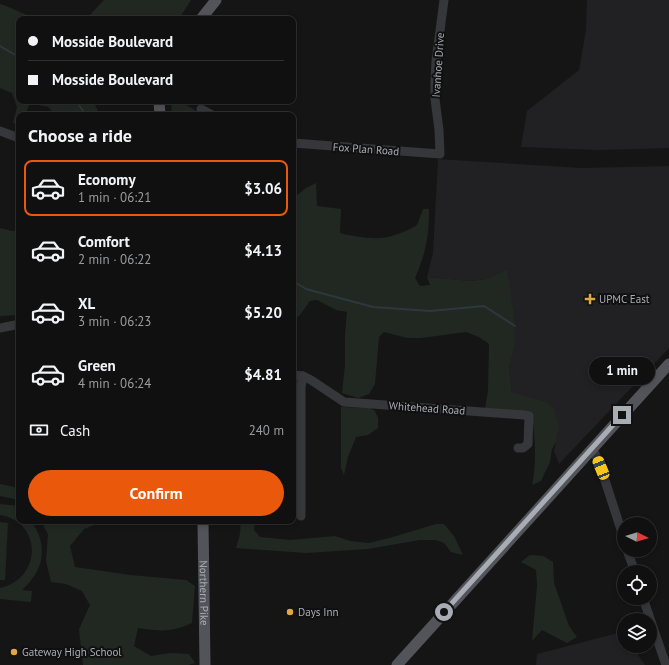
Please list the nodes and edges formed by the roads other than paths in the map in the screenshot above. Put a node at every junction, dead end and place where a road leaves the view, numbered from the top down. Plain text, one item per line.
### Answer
1 (216, 0) edge
2 (444, 0) edge
3 (203, 16) edge
4 (201, 109) dead end
5 (206, 112) edge
6 (0, 131) edge
7 (16, 137) edge
8 (296, 143) edge
9 (440, 154) joint
10 (16, 324) edge
11 (0, 328) edge
12 (669, 364) edge
13 (296, 375) edge
14 (303, 376) junction
15 (518, 448) dead end
16 (593, 449) junction
17 (301, 516) dead end
18 (617, 518) edge
19 (203, 524) edge
20 (645, 605) edge
21 (205, 665) edge
22 (397, 665) edge
23 (666, 665) edge

1 - 3 main road
2 - 9 street, Ivanhoe Drive
4 - 5 street
6 - 7 street
8 - 9 street, Fox Plan Road
10 - 11 street
12 - 16 main road
13 - 14 street, Whitehead Road
14 - 15 street, Whitehead Road
14 - 17 street
16 - 18 street
16 - 22 main road
19 - 21 main road, Northern Pike
20 - 23 street

